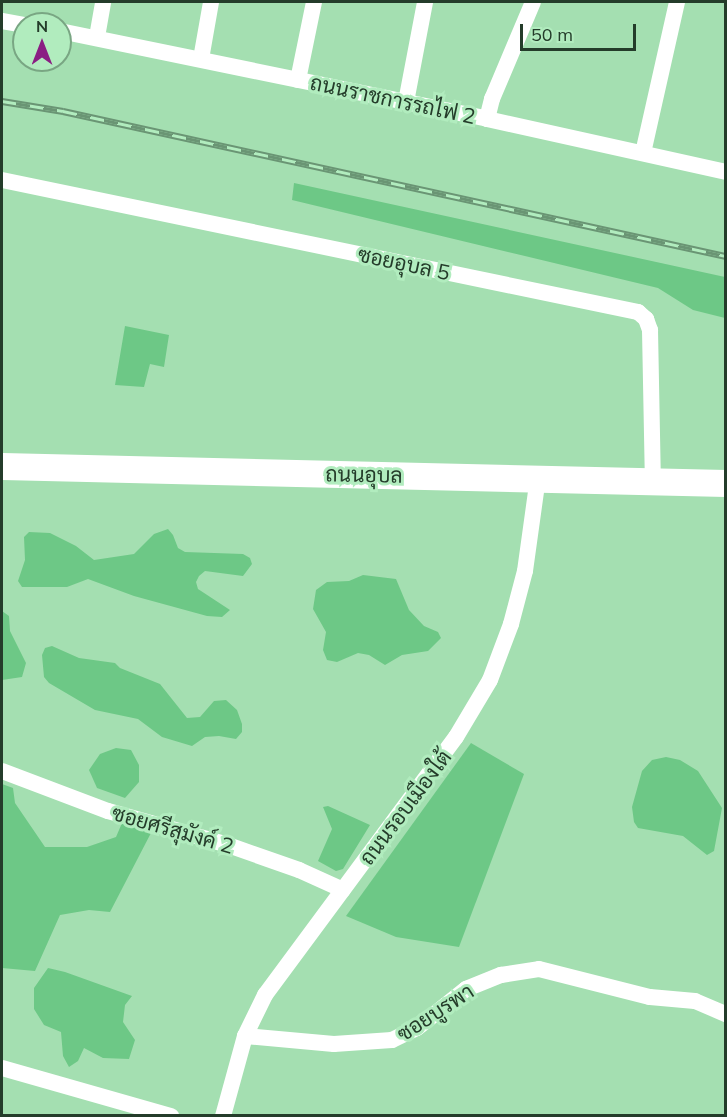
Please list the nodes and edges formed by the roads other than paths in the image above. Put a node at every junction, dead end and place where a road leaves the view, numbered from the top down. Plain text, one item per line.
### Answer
1 (104, 2) edge
2 (211, 2) edge
3 (314, 2) edge
4 (425, 2) edge
5 (533, 2) edge
6 (677, 2) edge
7 (72, 33) edge
8 (97, 37) junction
9 (201, 59) junction
10 (298, 80) junction
11 (406, 102) junction
12 (487, 119) junction
13 (643, 153) junction
14 (726, 172) edge
15 (2, 180) edge
16 (2, 466) edge
17 (538, 477) junction
18 (653, 480) junction
19 (726, 483) edge
20 (2, 771) edge
21 (343, 890) junction
22 (726, 1014) edge
23 (245, 1035) junction
24 (2, 1068) edge
25 (171, 1116) edge
26 (223, 1116) edge

1 - 8 street
2 - 9 street
3 - 10 street
4 - 11 street
5 - 12 street
6 - 13 street
7 - 8 street, ถนนราชการรถไฟ 2
8 - 9 street, ถนนราชการรถไฟ 2
9 - 10 street, ถนนราชการรถไฟ 2
10 - 11 street, ถนนราชการรถไฟ 2
11 - 12 street, ถนนราชการรถไฟ 2
12 - 13 street, ถนนราชการรถไฟ 2
13 - 14 street, ถนนราชการรถไฟ 2
15 - 18 street, ซอยอุบล 5
16 - 17 main road, ถนนอุบล
17 - 18 main road, ถนนอุบล
17 - 21 street, ถนนรอบเมืองใต้
18 - 19 main road, ถนนอุบล
20 - 21 street, ซอยศรีสุมังค์ 2
21 - 23 street, ถนนรอบเมืองใต้
22 - 23 street, ซอยบูรพา
23 - 26 street, ถนนรอบเมืองใต้
24 - 25 street

